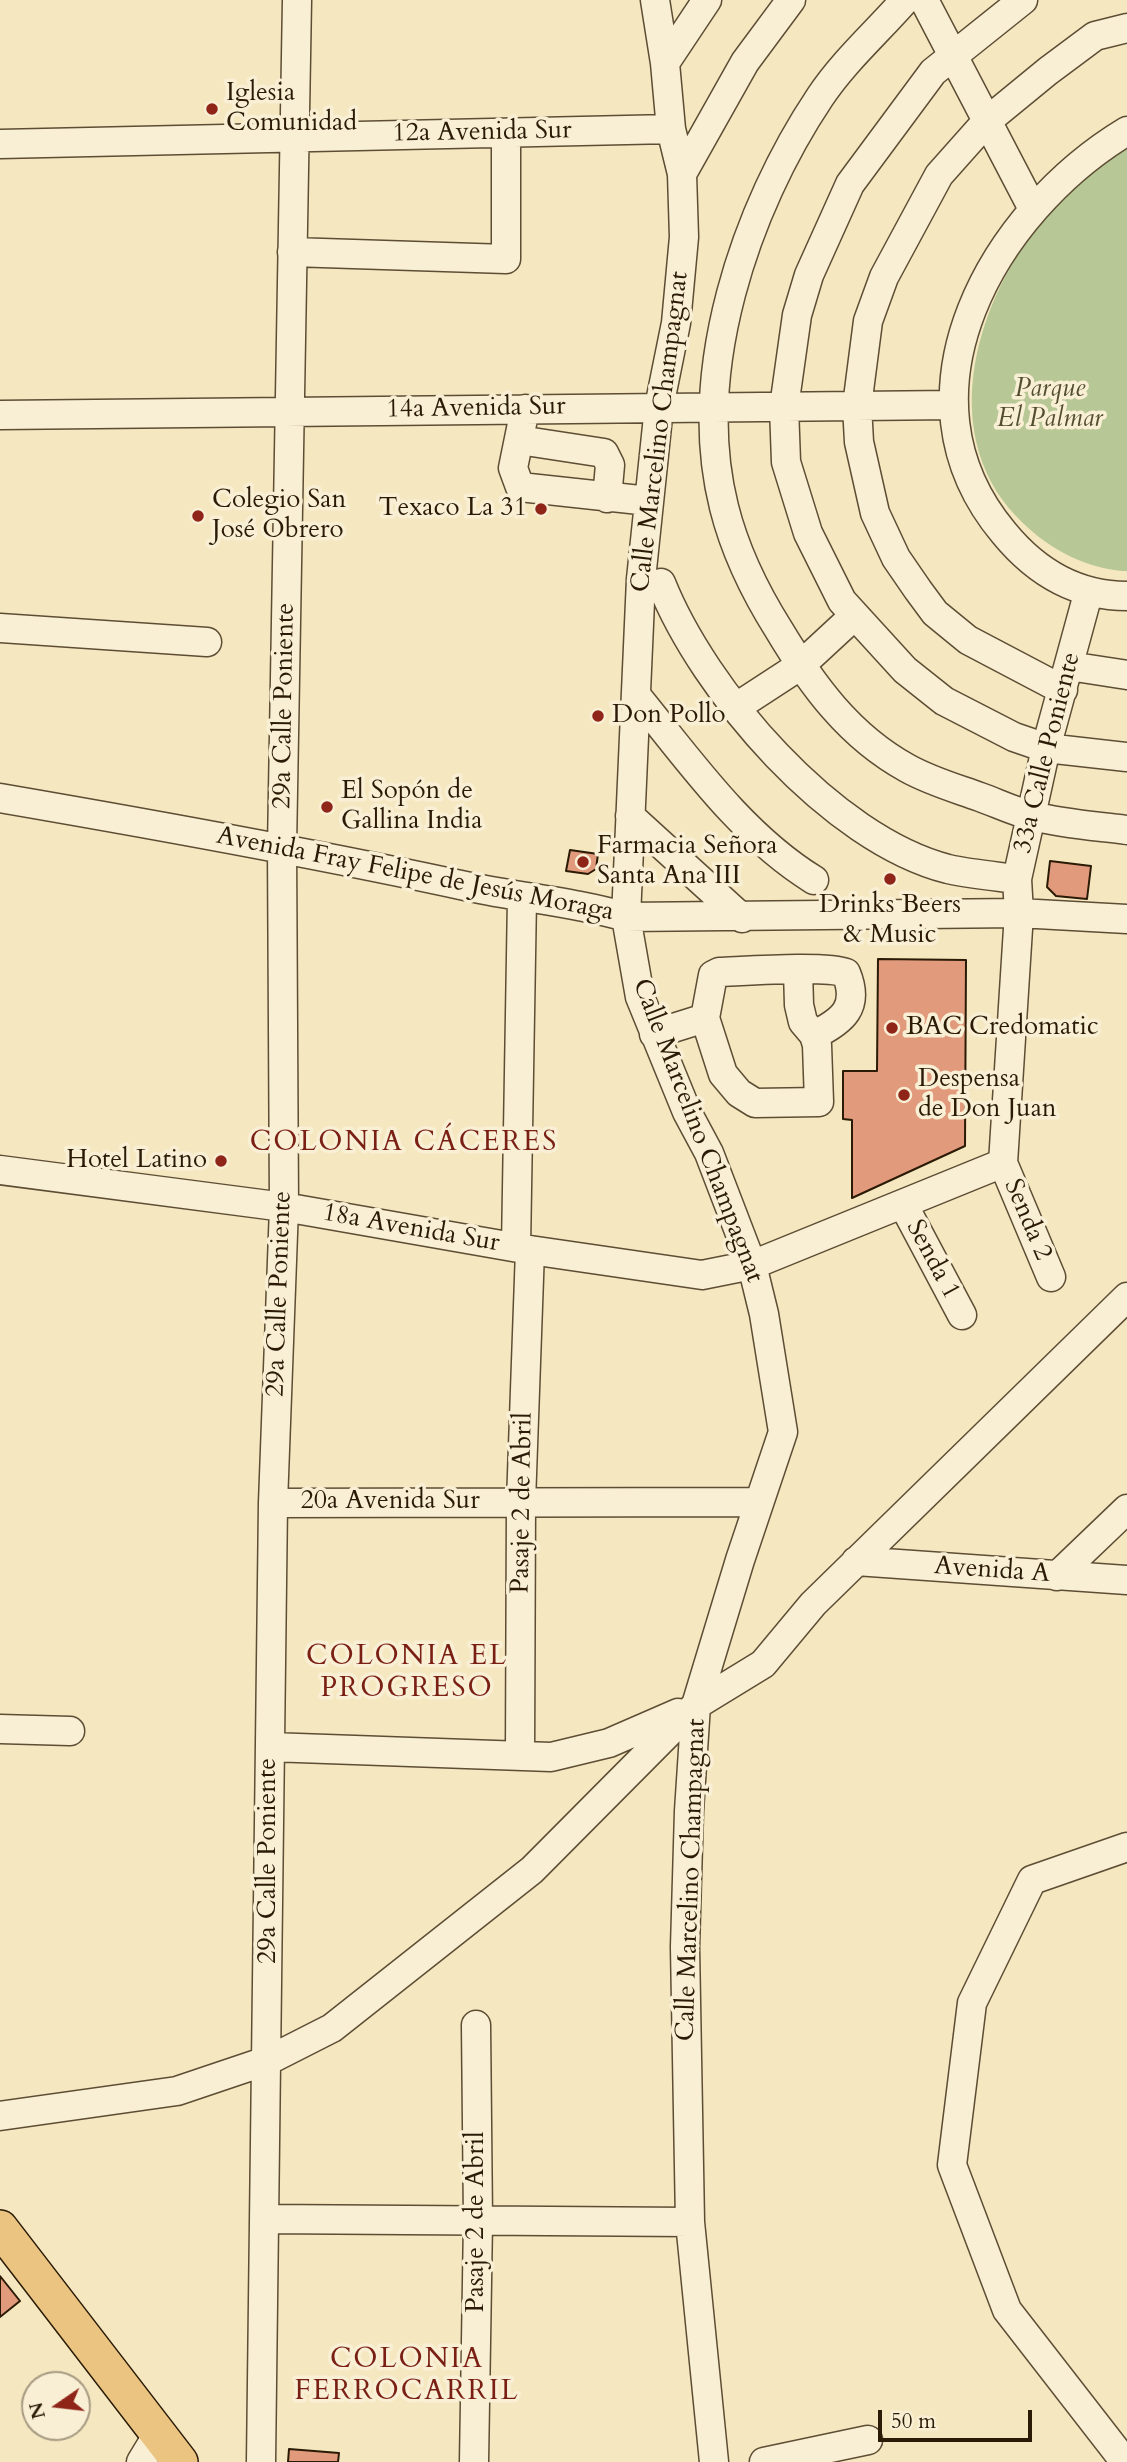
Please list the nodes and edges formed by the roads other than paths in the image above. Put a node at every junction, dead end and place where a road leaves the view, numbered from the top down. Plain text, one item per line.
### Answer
1 (297, 0) edge
2 (655, 0) edge
3 (707, 0) edge
4 (790, 0) edge
5 (905, 0) edge
6 (924, 0) edge
7 (1023, 0) edge
8 (1127, 28) edge
9 (952, 54) junction
10 (665, 63) junction
11 (987, 121) junction
12 (671, 129) junction
13 (1127, 131) edge
14 (506, 133) junction
15 (294, 138) junction
16 (0, 144) edge
17 (682, 174) junction
18 (1033, 209) junction
19 (292, 252) junction
20 (952, 405) junction
21 (857, 406) junction
22 (659, 407) junction
23 (714, 407) junction
24 (784, 407) junction
25 (525, 409) junction
26 (289, 411) junction
27 (0, 415) edge
28 (519, 440) junction
29 (607, 498) junction
30 (649, 501) junction
31 (661, 583) dead end
32 (1088, 594) junction
33 (1127, 596) edge
34 (854, 616) junction
35 (0, 628) edge
36 (207, 642) dead end
37 (800, 665) junction
38 (1127, 675) edge
39 (1066, 678) junction
40 (636, 695) junction
41 (735, 708) junction
42 (1046, 748) junction
43 (1127, 757) edge
44 (0, 798) edge
45 (630, 816) junction
46 (1032, 816) junction
47 (1127, 831) edge
48 (282, 847) junction
49 (1017, 879) junction
50 (814, 880) dead end
51 (522, 898) junction
52 (1019, 913) junction
53 (626, 918) junction
54 (742, 918) junction
55 (1127, 919) edge
56 (798, 970) junction
57 (705, 1018) junction
58 (654, 1034) junction
59 (814, 1035) junction
60 (1003, 1163) junction
61 (0, 1170) edge
62 (903, 1204) junction
63 (284, 1207) junction
64 (523, 1249) junction
65 (752, 1265) junction
66 (1051, 1277) dead end
67 (1127, 1297) edge
68 (962, 1315) dead end
69 (521, 1502) junction
70 (758, 1502) junction
71 (273, 1503) junction
72 (1127, 1509) edge
73 (856, 1561) junction
74 (1057, 1576) junction
75 (1127, 1580) edge
76 (696, 1705) junction
77 (0, 1729) edge
78 (70, 1731) dead end
79 (270, 1747) junction
80 (520, 1755) junction
81 (1127, 1847) edge
82 (476, 2025) dead end
83 (269, 2060) junction
84 (0, 2116) edge
85 (265, 2219) junction
86 (478, 2221) junction
87 (690, 2222) junction
88 (0, 2228) edge
89 (868, 2440) dead end
90 (149, 2448) edge
91 (180, 2462) edge
92 (261, 2462) edge
93 (474, 2462) edge
94 (714, 2462) edge
95 (764, 2462) edge
96 (1125, 2462) edge

1 - 15 street, 29a Calle Poniente
2 - 10 street, Calle Marcelino Champagnat
3 - 10 street
4 - 17 street
5 - 23 street
6 - 9 street
7 - 9 street
8 - 11 street
9 - 11 street
9 - 24 street
10 - 12 street, Calle Marcelino Champagnat
11 - 18 street
11 - 21 street
12 - 14 street, 12a Avenida Sur
12 - 17 street, Calle Marcelino Champagnat
13 - 18 street
14 - 15 street, 12a Avenida Sur
14 - 19 street
15 - 16 street, 12a Avenida Sur
15 - 19 street, 29a Calle Poniente
17 - 22 street, Calle Marcelino Champagnat
18 - 20 street
19 - 26 street, 29a Calle Poniente
20 - 21 street, 14a Avenida Sur
20 - 32 street
21 - 24 street, 14a Avenida Sur
21 - 39 street
22 - 23 street, 14a Avenida Sur
22 - 25 street, 14a Avenida Sur
22 - 30 street, Calle Marcelino Champagnat
23 - 24 street, 14a Avenida Sur
23 - 37 street
24 - 34 street
25 - 26 street, 14a Avenida Sur
25 - 28 street
26 - 27 street, 14a Avenida Sur
26 - 48 street, 29a Calle Poniente
28 - 29 street
28 - 29 street
29 - 30 street
30 - 40 street, Calle Marcelino Champagnat
31 - 41 street
32 - 33 street
32 - 39 street, 33a Calle Poniente
34 - 37 street
34 - 42 street
35 - 36 street
37 - 41 street
37 - 46 street
38 - 39 street
39 - 42 street, 33a Calle Poniente
40 - 45 street, Calle Marcelino Champagnat
40 - 50 street
41 - 49 street
42 - 43 street
42 - 46 street, 33a Calle Poniente
44 - 48 street, Avenida Fray Felipe de Jesús Moraga
45 - 53 street, Calle Marcelino Champagnat
45 - 54 street
46 - 47 street
46 - 49 street, 33a Calle Poniente
48 - 51 street, Avenida Fray Felipe de Jesús Moraga
48 - 63 street, 29a Calle Poniente
49 - 52 street, 33a Calle Poniente
51 - 53 street, Avenida Fray Felipe de Jesús Moraga
51 - 64 street, Pasaje 2 de Abril
52 - 54 street, Avenida Fray Felipe de Jesús Moraga
52 - 55 street, Avenida Fray Felipe de Jesús Moraga
52 - 60 street, 33a Calle Poniente
53 - 54 street, Avenida Fray Felipe de Jesús Moraga
53 - 58 street, Calle Marcelino Champagnat
56 - 57 street
56 - 59 street
56 - 59 street
57 - 58 street
57 - 59 street
58 - 65 street, Calle Marcelino Champagnat
60 - 62 street, 18a Avenida Sur
60 - 66 street, Senda 2
61 - 63 street, 18a Avenida Sur
62 - 65 street, 18a Avenida Sur
62 - 68 street, Senda 1
63 - 64 street, 18a Avenida Sur
63 - 71 street, 29a Calle Poniente
64 - 65 street, 18a Avenida Sur
64 - 69 street, Pasaje 2 de Abril
65 - 70 street, Calle Marcelino Champagnat
67 - 73 street
69 - 70 street, 20a Avenida Sur
69 - 71 street, 20a Avenida Sur
69 - 80 street, Pasaje 2 de Abril
70 - 76 street, Calle Marcelino Champagnat
71 - 79 street, 29a Calle Poniente
72 - 74 street
73 - 74 street, Avenida A
73 - 76 street
74 - 75 street, Avenida A
76 - 80 street
76 - 83 street
76 - 87 street, Calle Marcelino Champagnat
77 - 78 street
79 - 80 street
79 - 83 street, 29a Calle Poniente
81 - 96 street
82 - 86 street, Pasaje 2 de Abril
83 - 84 street
83 - 85 street, 29a Calle Poniente
85 - 86 street
85 - 92 street, 29a Calle Poniente
86 - 87 street
86 - 93 street, Pasaje 2 de Abril
87 - 94 street, Calle Marcelino Champagnat
88 - 90 main road
89 - 95 street
90 - 91 main road

